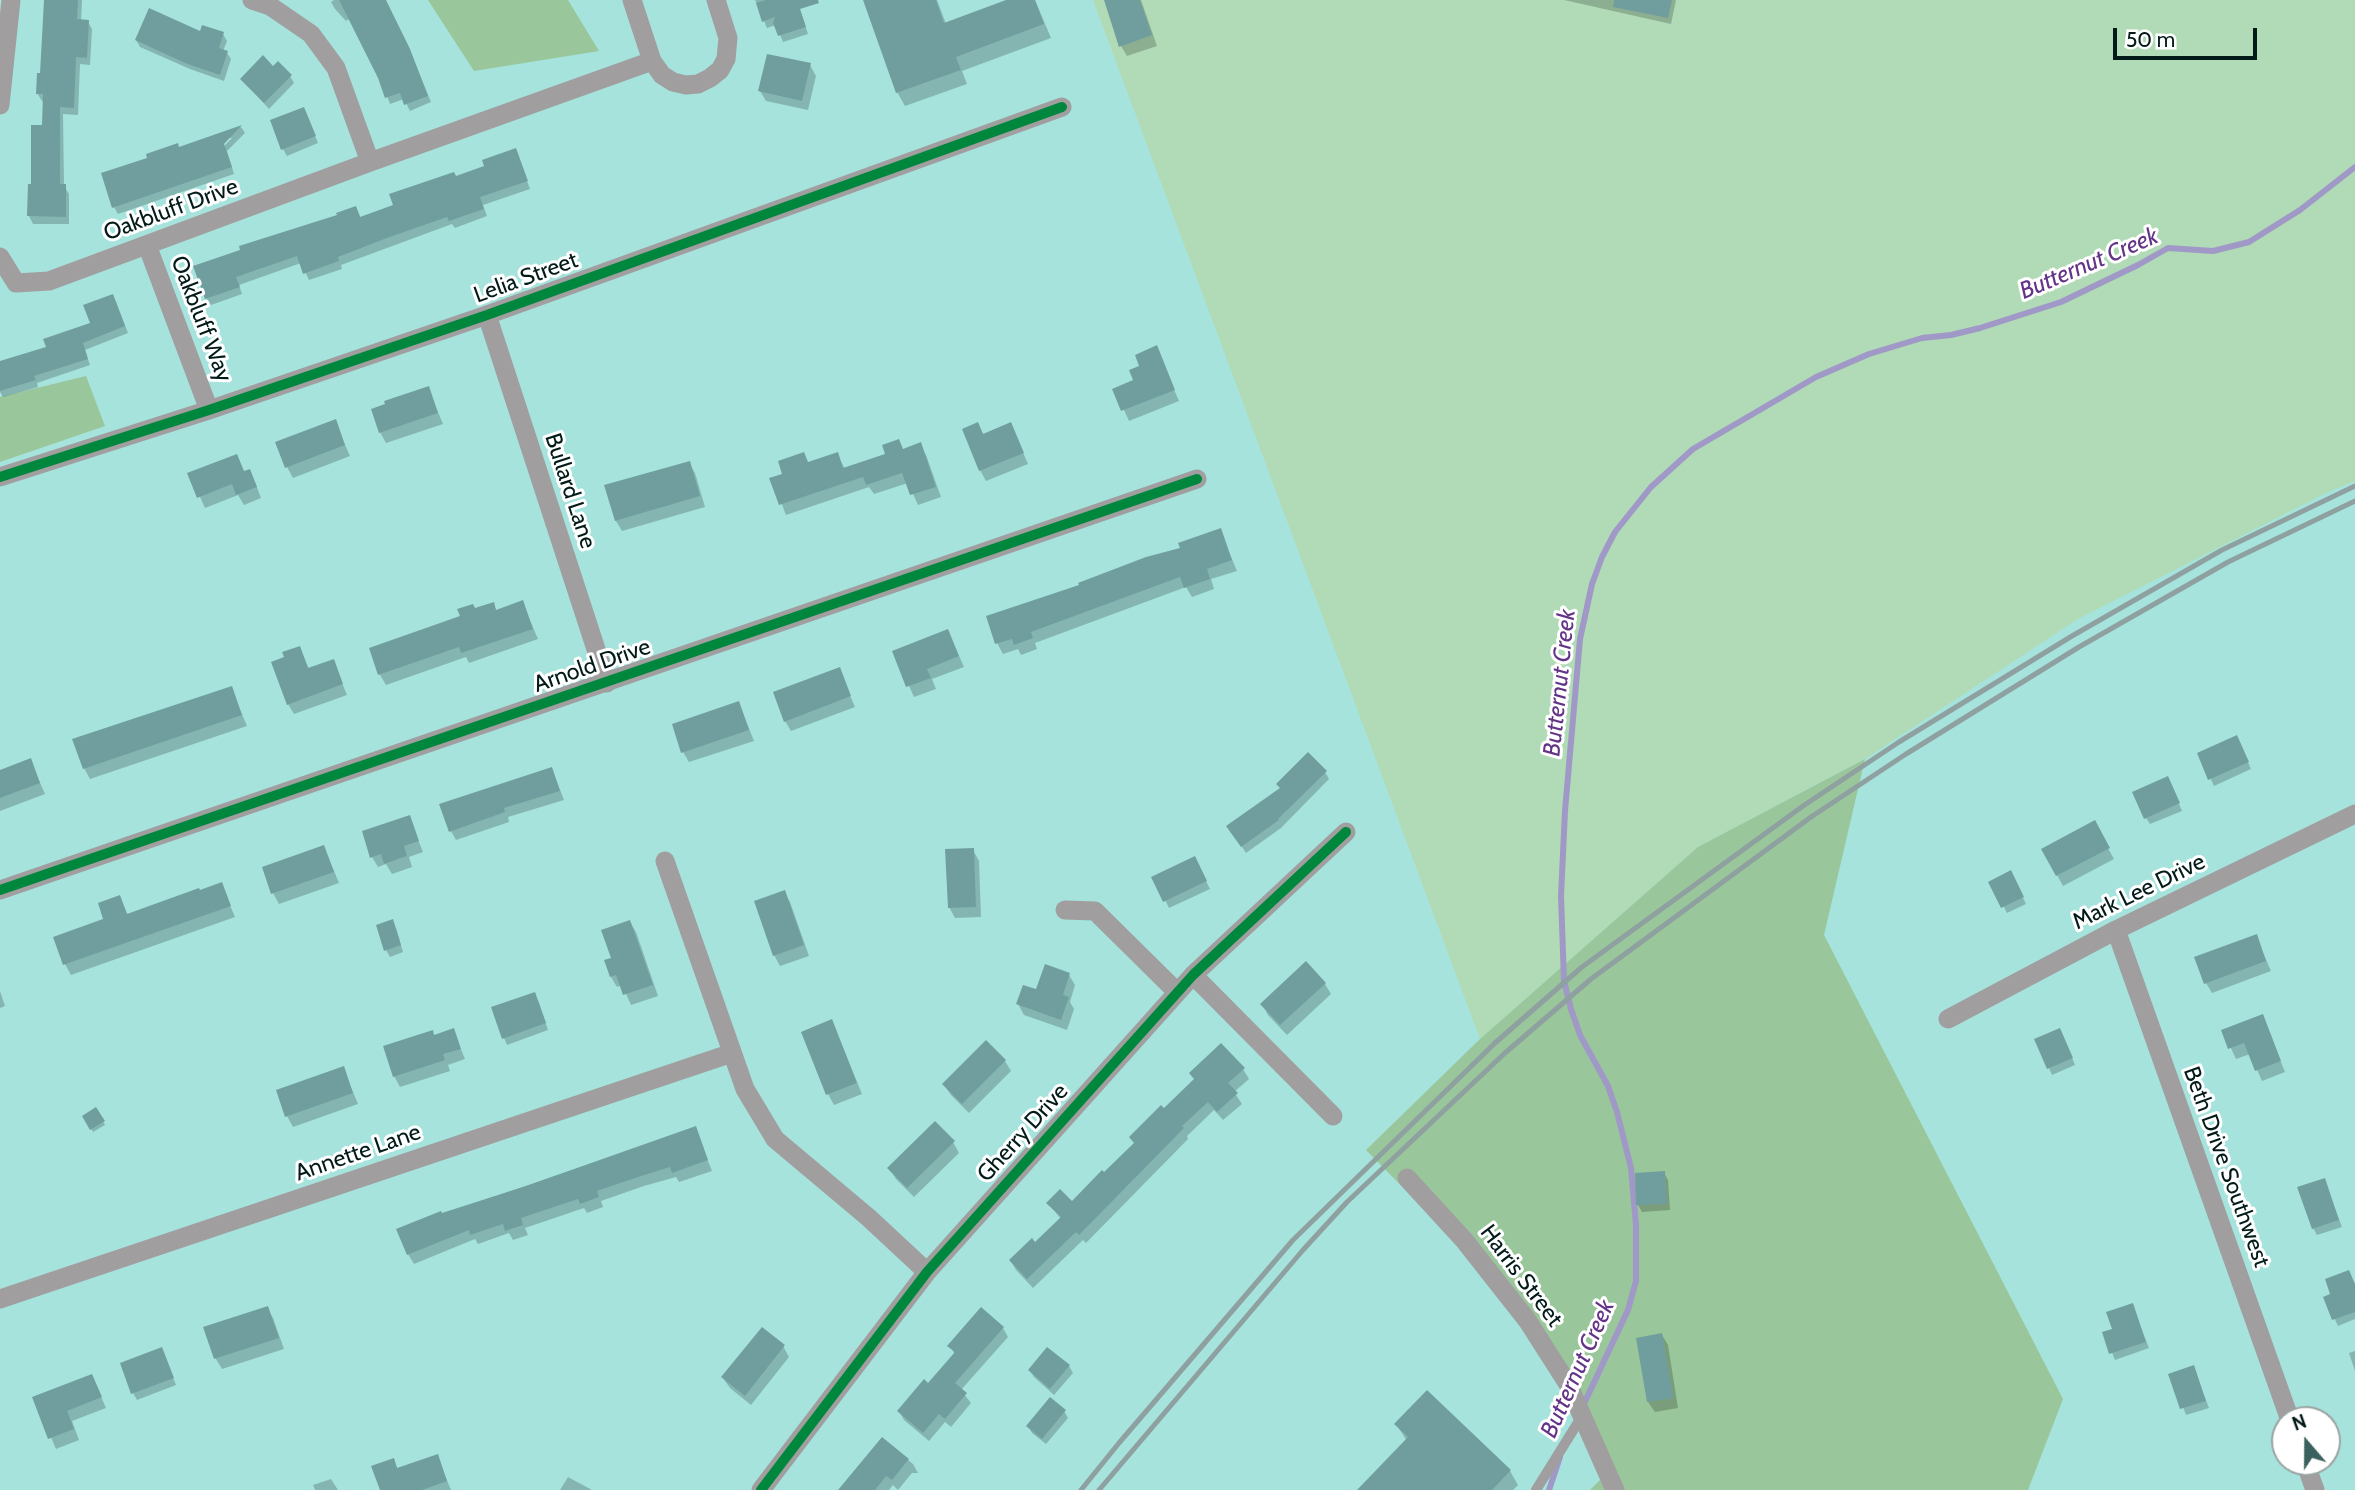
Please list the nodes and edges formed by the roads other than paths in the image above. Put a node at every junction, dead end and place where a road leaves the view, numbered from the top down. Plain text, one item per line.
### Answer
1 (11, 0) edge
2 (252, 0) edge
3 (632, 0) edge
4 (716, 0) edge
5 (652, 61) junction
6 (0, 105) edge
7 (1062, 107) dead end
8 (370, 162) junction
9 (147, 245) junction
10 (0, 257) edge
11 (487, 315) junction
12 (209, 410) junction
13 (0, 477) edge
14 (1197, 480) dead end
15 (607, 683) junction
16 (2355, 814) edge
17 (1346, 832) dead end
18 (666, 861) dead end
19 (0, 890) edge
20 (1065, 910) dead end
21 (2116, 930) junction
22 (1193, 975) junction
23 (1177, 992) junction
24 (1948, 1019) dead end
25 (732, 1053) junction
26 (1333, 1116) dead end
27 (1407, 1178) dead end
28 (927, 1272) junction
29 (0, 1299) edge
30 (2285, 1406) edge
31 (1582, 1416) junction
32 (761, 1490) edge
33 (1536, 1490) edge
34 (1615, 1490) edge

1 - 6 street
2 - 8 street
3 - 5 street
4 - 5 street
5 - 8 street, Oakbluff Drive
7 - 11 street, Lelia Street
8 - 9 street, Oakbluff Drive
9 - 10 street, Oakbluff Drive
9 - 12 street, Oakbluff Way
11 - 12 street, Lelia Street
11 - 15 street, Bullard Lane
12 - 13 street, Lelia Street
14 - 15 street, Arnold Drive
15 - 19 street, Arnold Drive
16 - 21 street, Mark Lee Drive
17 - 22 street, Gherry Drive
18 - 25 street
20 - 23 street
21 - 24 street, Mark Lee Drive
21 - 30 street, Beth Drive Southwest
22 - 23 street, Gherry Drive
22 - 26 street
23 - 28 street, Gherry Drive
25 - 28 street
25 - 29 street, Annette Lane
27 - 31 street, Harris Street
28 - 32 street, Gherry Drive
31 - 33 lane
31 - 34 street, Harris Street

